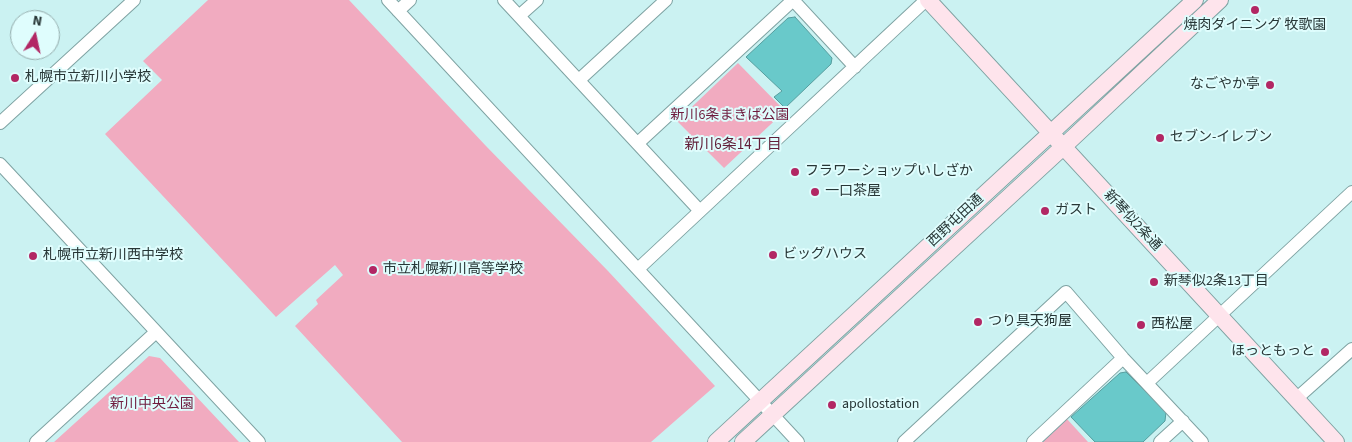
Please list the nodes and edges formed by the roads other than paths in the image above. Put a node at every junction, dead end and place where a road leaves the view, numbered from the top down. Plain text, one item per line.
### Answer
1 (134, 0) edge
2 (388, 0) edge
3 (410, 0) edge
4 (504, 0) edge
5 (537, 0) edge
6 (666, 0) edge
7 (793, 0) edge
8 (927, 0) edge
9 (1195, 0) edge
10 (1220, 0) edge
11 (398, 11) junction
12 (519, 16) junction
13 (856, 67) junction
14 (579, 80) junction
15 (0, 123) edge
16 (1051, 133) junction
17 (638, 143) junction
18 (1064, 147) junction
19 (0, 164) edge
20 (1352, 192) edge
21 (700, 211) junction
22 (638, 269) junction
23 (1220, 316) junction
24 (156, 332) junction
25 (1352, 349) edge
26 (1124, 358) junction
27 (1147, 383) junction
28 (1296, 398) junction
29 (760, 401) junction
30 (773, 415) junction
31 (1183, 421) junction
32 (909, 440) edge
33 (36, 442) edge
34 (259, 442) edge
35 (716, 442) edge
36 (743, 442) edge
37 (798, 442) edge
38 (1033, 442) edge
39 (1160, 442) edge
40 (1202, 442) edge
41 (1336, 442) edge

1 - 15 street
2 - 11 street
3 - 11 street
4 - 12 street
5 - 12 street
6 - 14 street
7 - 13 street
7 - 17 street
8 - 13 street
8 - 16 street, 新琴似2条通
9 - 16 street, 西野屯田通
10 - 18 street, 西野屯田通
11 - 22 street
12 - 14 street
13 - 21 street
14 - 17 street
16 - 18 street, 新琴似2条通
16 - 29 street, 西野屯田通
17 - 21 street
18 - 23 street, 新琴似2条通
18 - 30 street, 西野屯田通
19 - 24 street
20 - 23 street
21 - 22 street
22 - 29 street
23 - 27 street
23 - 28 street, 新琴似2条通
24 - 33 street
24 - 34 street
25 - 28 street
26 - 27 street
26 - 32 street
26 - 38 street
27 - 31 street
28 - 41 street, 新琴似2条通
29 - 30 street
29 - 35 street, 西野屯田通
30 - 36 street, 西野屯田通
30 - 37 street
31 - 39 street
31 - 40 street

